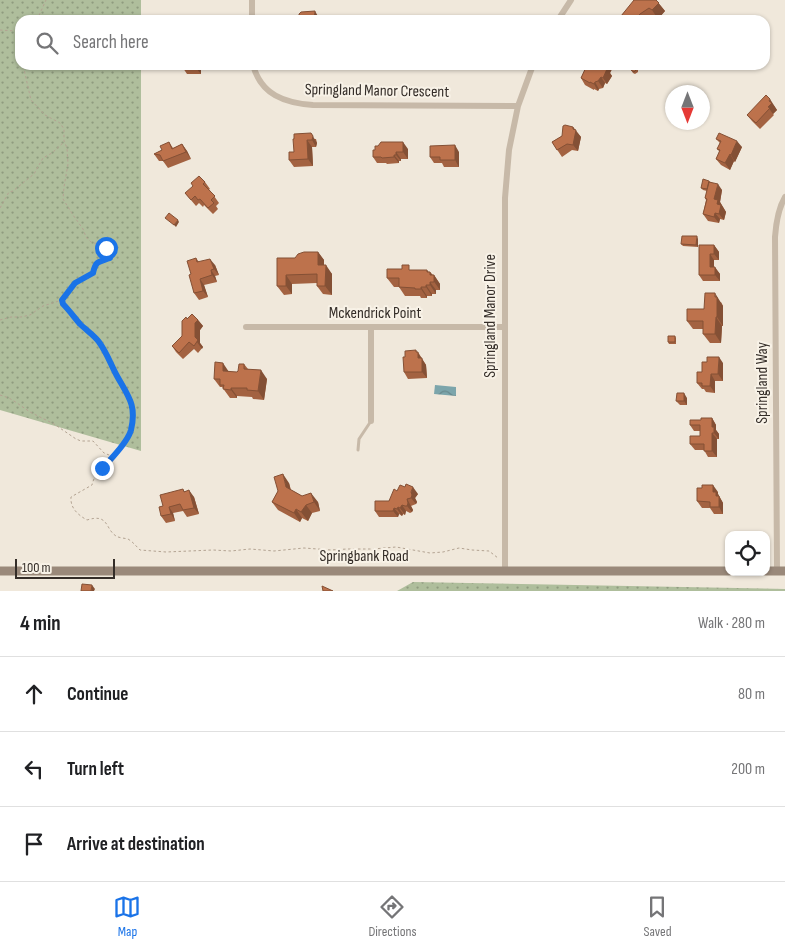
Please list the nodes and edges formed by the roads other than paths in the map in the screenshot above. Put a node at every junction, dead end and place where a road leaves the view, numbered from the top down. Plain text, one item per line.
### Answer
1 (252, 0) edge
2 (572, 0) edge
3 (252, 15) edge
4 (562, 15) edge
5 (254, 70) edge
6 (531, 70) edge
7 (518, 106) junction
8 (785, 197) edge
9 (246, 327) dead end
10 (371, 327) junction
11 (504, 327) junction
12 (371, 421) joint
13 (358, 450) dead end
14 (505, 567) junction
15 (0, 571) edge
16 (725, 571) edge
17 (781, 571) edge

1 - 3 street
2 - 4 street
5 - 7 street, Springland Manor Crescent
6 - 7 street, Springland Manor Drive
7 - 11 street, Springland Manor Drive
8 - 17 street, Springland Way
9 - 10 street, Mckendrick Point
10 - 11 street, Mckendrick Point
10 - 12 street
11 - 14 street, Springland Manor Drive
12 - 13 lane
14 - 15 street, Springbank Road
14 - 16 street, Springbank Road

